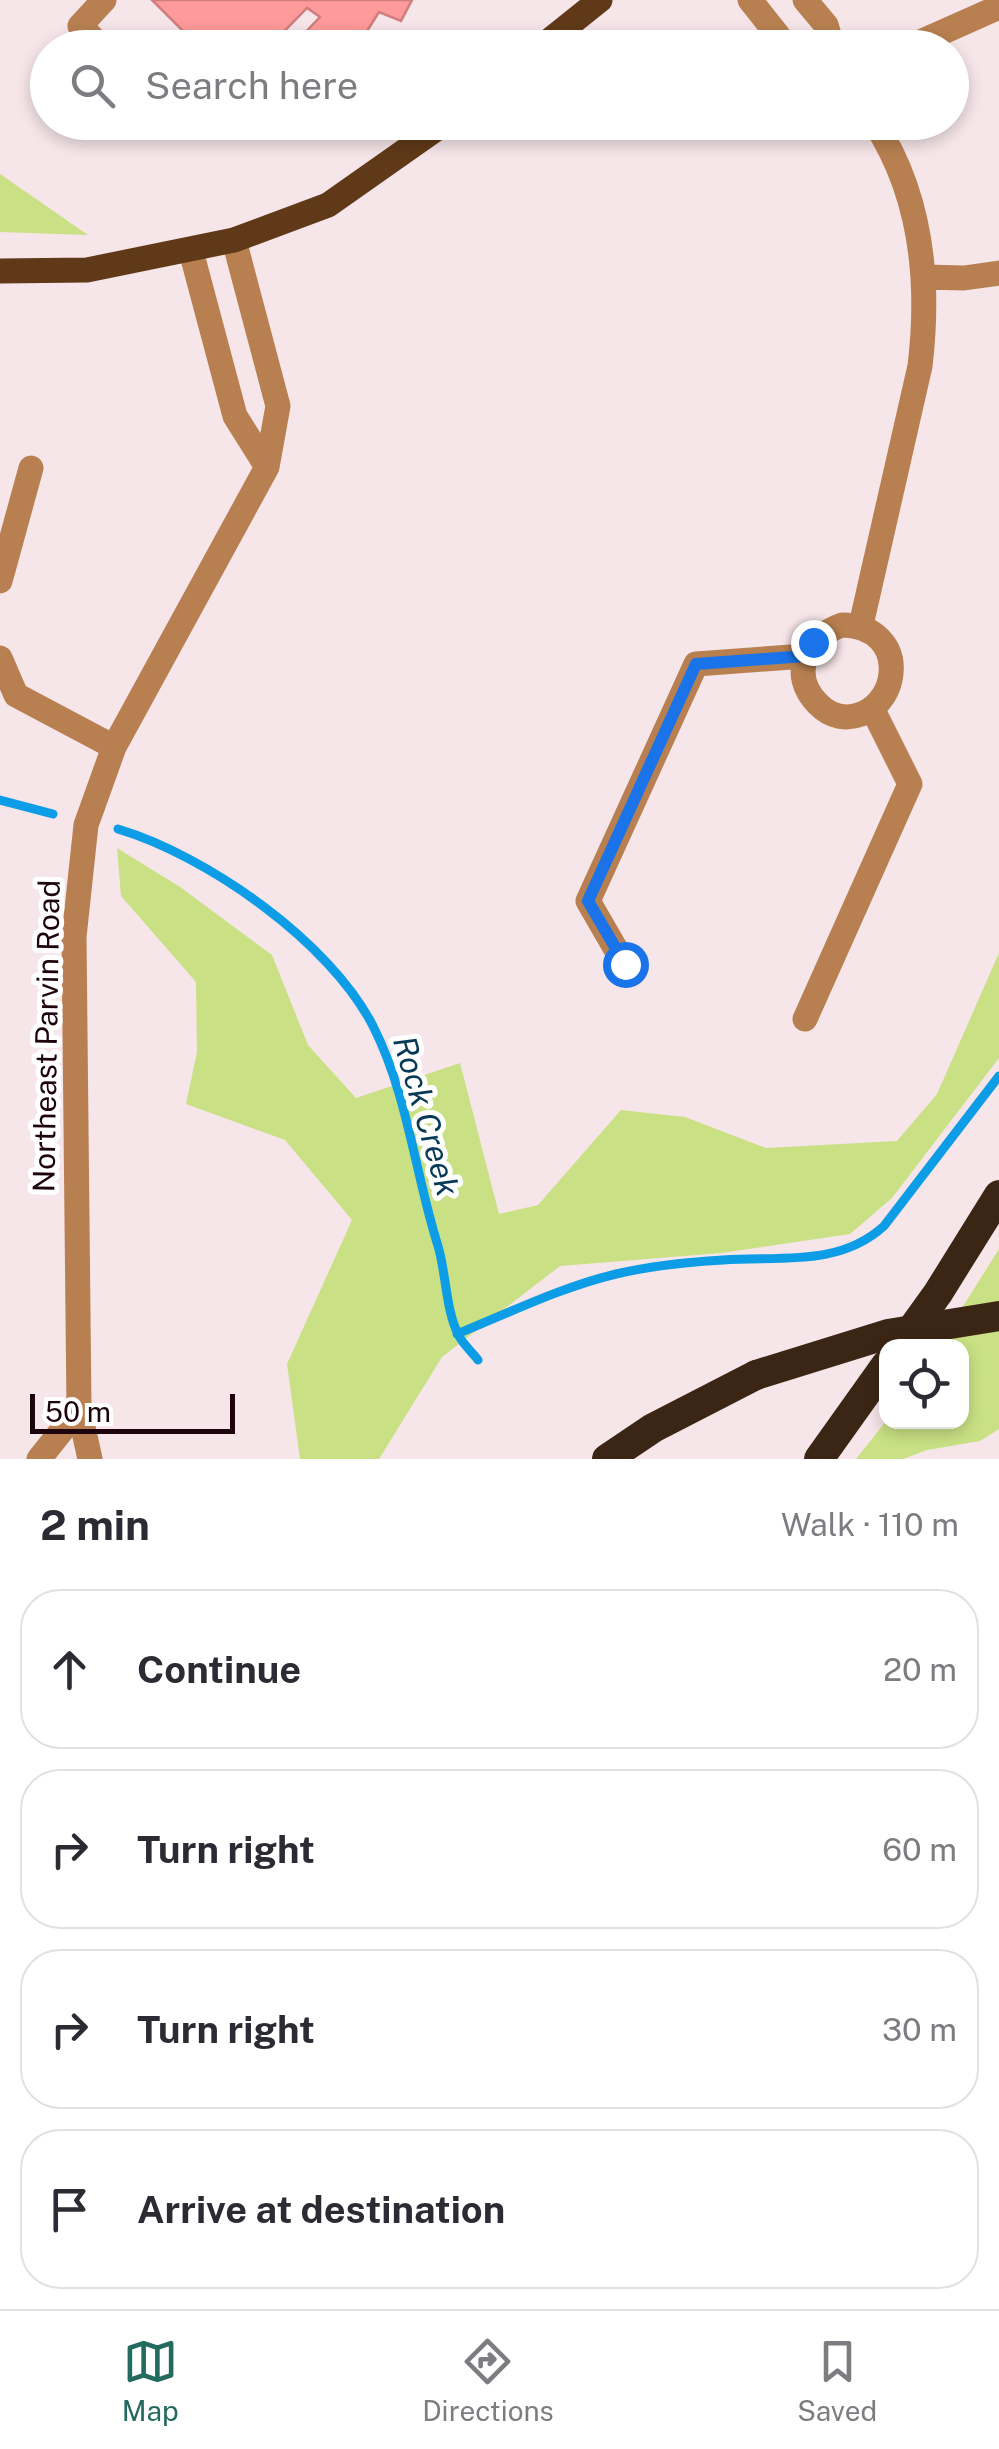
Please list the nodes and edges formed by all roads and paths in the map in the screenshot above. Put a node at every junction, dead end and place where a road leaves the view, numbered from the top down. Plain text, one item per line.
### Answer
1 (104, 0) edge
2 (600, 0) edge
3 (750, 0) edge
4 (805, 0) edge
5 (999, 7) edge
6 (84, 30) edge
7 (562, 30) edge
8 (774, 30) edge
9 (828, 30) edge
10 (947, 30) edge
11 (420, 140) edge
12 (883, 140) edge
13 (234, 240) junction
14 (191, 251) junction
15 (0, 271) edge
16 (999, 273) edge
17 (925, 276) junction
18 (266, 467) junction
19 (32, 468) dead end
20 (0, 581) edge
21 (862, 625) junction
22 (805, 656) junction
23 (0, 658) edge
24 (874, 710) junction
25 (114, 747) junction
26 (625, 964) dead end
27 (805, 1019) dead end
28 (999, 1196) edge
29 (999, 1316) edge
30 (905, 1339) edge
31 (879, 1375) edge
32 (79, 1410) junction
33 (38, 1459) edge
34 (90, 1459) edge
35 (607, 1459) edge
36 (819, 1459) edge

1 - 6 street
2 - 7 main road
3 - 8 street
4 - 9 street
5 - 10 street
11 - 13 main road
12 - 17 street
13 - 14 main road
13 - 18 street, Northeast Parvin Road
14 - 15 main road
14 - 18 street
16 - 17 street
17 - 21 street
18 - 25 street, Northeast Parvin Road
19 - 20 street
21 - 22 street
21 - 24 street
22 - 24 street
22 - 26 street
23 - 25 street
24 - 27 street
25 - 32 street, Northeast Parvin Road
28 - 30 highway
29 - 35 highway, bridge
31 - 36 highway
32 - 33 street
32 - 34 street, Northeast Parvin Road

